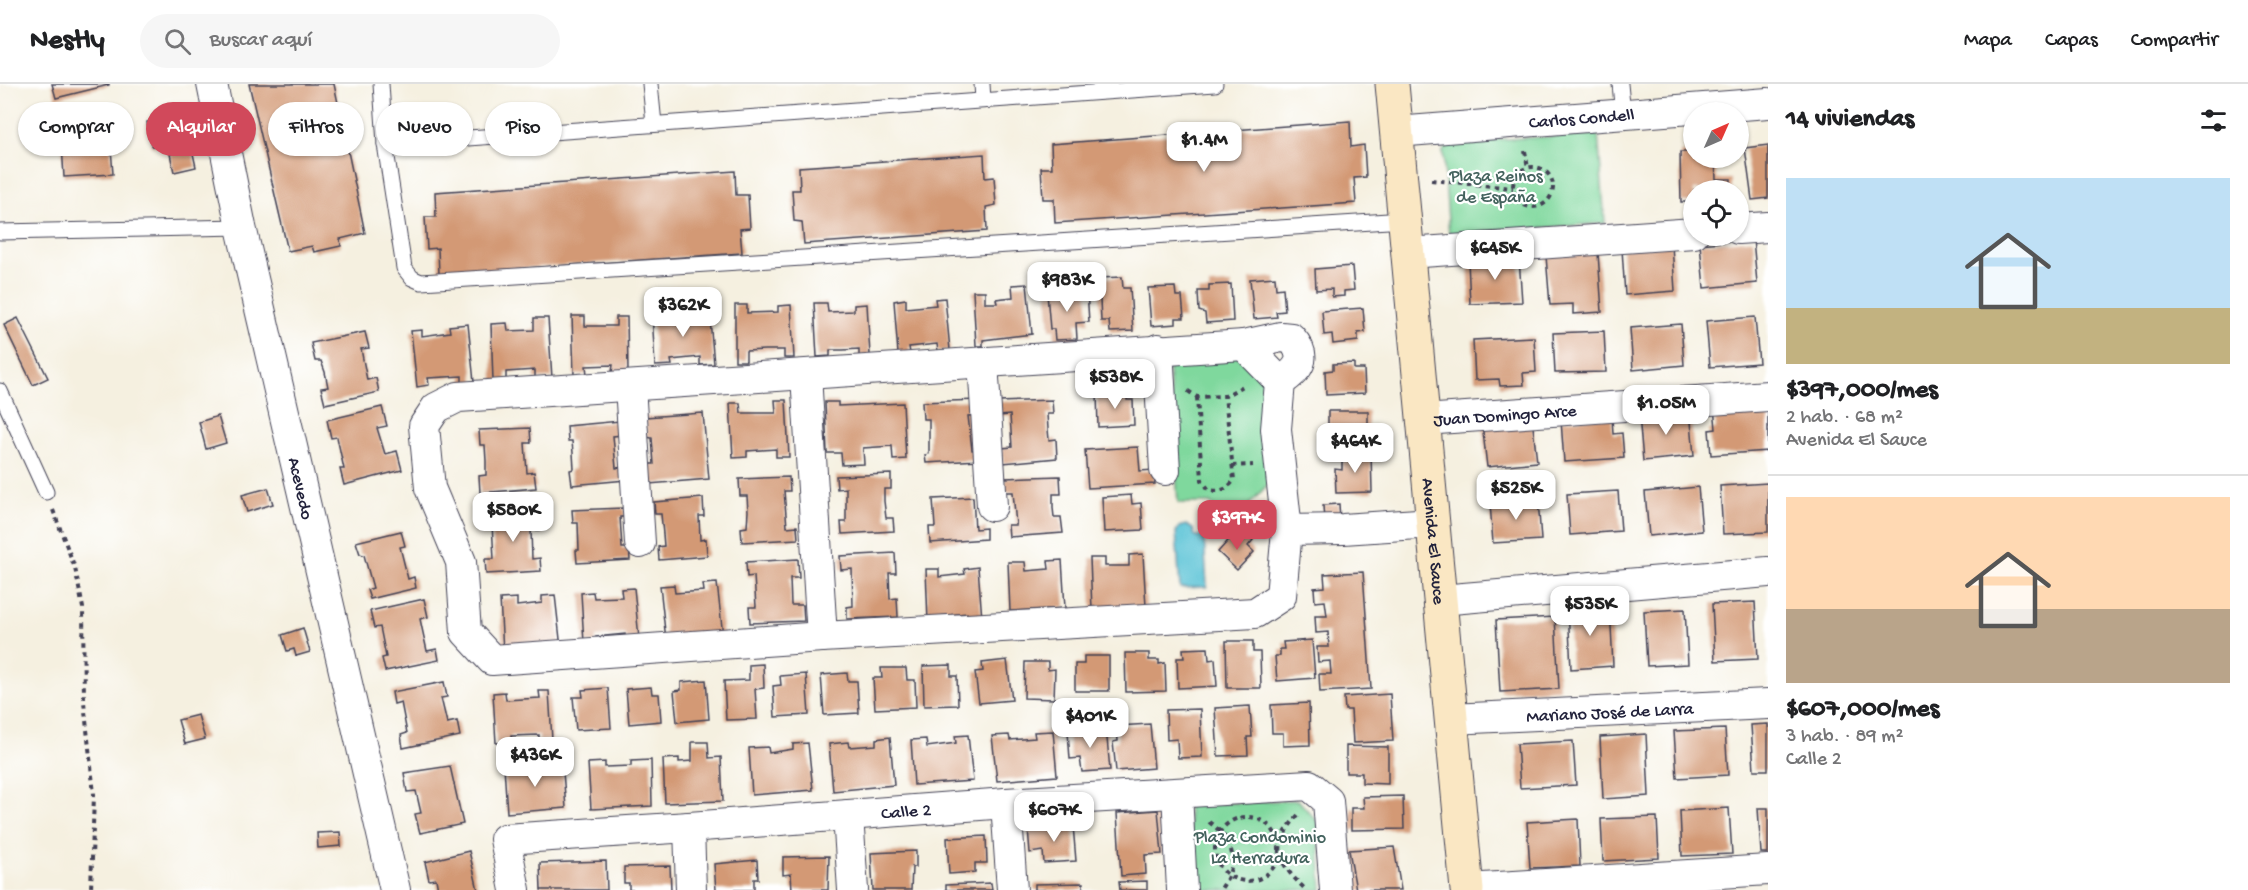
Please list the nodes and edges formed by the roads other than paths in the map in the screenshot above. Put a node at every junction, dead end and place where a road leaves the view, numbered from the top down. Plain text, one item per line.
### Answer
1 (212, 84) edge
2 (381, 84) edge
3 (650, 84) edge
4 (982, 84) edge
5 (1215, 84) edge
6 (1392, 84) edge
7 (1620, 84) edge
8 (983, 100) junction
9 (382, 102) edge
10 (1768, 103) edge
11 (1623, 115) junction
12 (654, 124) junction
13 (1396, 132) junction
14 (473, 138) edge
15 (388, 156) edge
16 (1404, 220) junction
17 (241, 227) junction
18 (1768, 227) edge
19 (1749, 228) edge
20 (0, 232) edge
21 (1683, 233) edge
22 (1408, 253) junction
23 (1158, 349) junction
24 (983, 362) junction
25 (806, 375) junction
26 (630, 386) junction
27 (0, 391) edge
28 (1768, 396) edge
29 (1423, 420) junction
30 (1166, 470) dead end
31 (46, 492) road end
32 (993, 506) dead end
33 (1433, 523) junction
34 (1287, 530) junction
35 (640, 543) dead end
36 (1768, 572) edge
37 (1440, 600) junction
38 (822, 637) junction
39 (1768, 704) edge
40 (1451, 719) junction
41 (1177, 796) junction
42 (1006, 803) junction
43 (848, 814) junction
44 (689, 827) junction
45 (1768, 870) edge
46 (1467, 889) edge
47 (395, 890) edge
48 (515, 890) edge
49 (691, 890) edge
50 (853, 890) edge
51 (1012, 890) edge
52 (1182, 890) edge
53 (1335, 890) edge

1 - 17 street, Acevedo
2 - 9 lane
3 - 12 lane
4 - 8 lane
5 - 8 lane
6 - 13 main road, Avenida El Sauce
7 - 11 lane
8 - 12 lane
10 - 11 street, Carlos Condell
11 - 13 street, Carlos Condell
12 - 14 lane
13 - 16 main road, Avenida El Sauce
15 - 16 lane
16 - 22 main road, Avenida El Sauce
17 - 20 lane
17 - 47 street, Acevedo
18 - 19 street
21 - 22 street
22 - 29 main road, Avenida El Sauce
23 - 24 street
23 - 30 street
23 - 34 street
24 - 25 street
24 - 32 street
25 - 26 street
25 - 38 street
26 - 35 street
26 - 38 street
27 - 31 lane
28 - 29 street, Juan Domingo Arce
29 - 33 main road, Avenida El Sauce
33 - 34 street
33 - 37 main road, Avenida El Sauce
34 - 38 street
36 - 37 street
37 - 40 main road, Avenida El Sauce
39 - 40 street, Mariano José de Larra
40 - 46 main road, Avenida El Sauce
41 - 42 street, Calle 2
41 - 52 street
41 - 53 street, Calle 2
42 - 43 street, Calle 2
42 - 51 street
43 - 44 street, Calle 2
43 - 50 street
44 - 48 street, Calle 2
44 - 49 street
45 - 46 street

